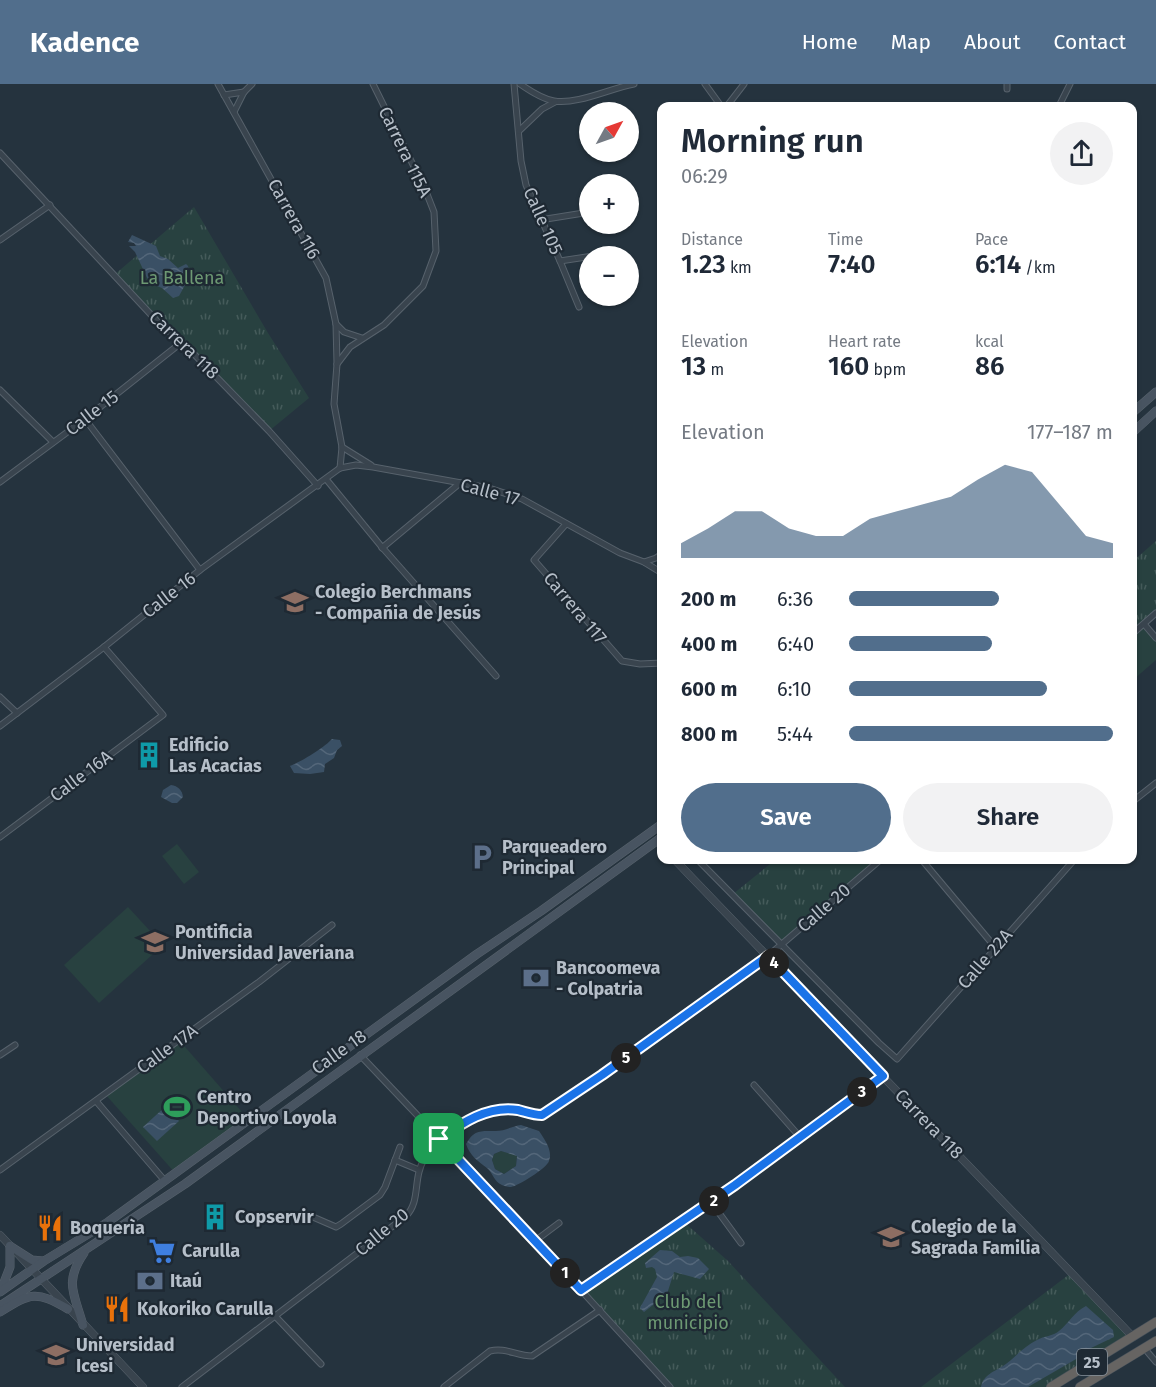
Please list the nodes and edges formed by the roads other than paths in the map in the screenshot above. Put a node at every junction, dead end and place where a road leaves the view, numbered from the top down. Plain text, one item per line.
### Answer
1 (218, 84) edge
2 (252, 84) edge
3 (373, 84) edge
4 (514, 84) edge
5 (520, 84) edge
6 (634, 84) edge
7 (705, 84) edge
8 (744, 84) edge
9 (1070, 84) edge
10 (244, 92) junction
11 (224, 95) junction
12 (555, 102) junction
13 (718, 102) edge
14 (730, 102) edge
15 (1061, 102) edge
16 (234, 112) junction
17 (519, 131) junction
18 (0, 153) edge
19 (50, 205) junction
20 (579, 214) edge
21 (540, 220) junction
22 (0, 240) edge
23 (579, 258) edge
24 (560, 261) junction
25 (579, 307) dead end
26 (336, 324) junction
27 (362, 338) junction
28 (182, 342) junction
29 (337, 364) junction
30 (0, 390) edge
31 (1156, 392) edge
32 (1137, 409) edge
33 (1156, 411) edge
34 (85, 419) junction
35 (1137, 428) edge
36 (53, 442) junction
37 (342, 447) junction
38 (373, 467) junction
39 (340, 468) junction
40 (326, 479) junction
41 (0, 482) edge
42 (460, 483) junction
43 (318, 486) junction
44 (566, 524) junction
45 (382, 548) junction
46 (657, 557) edge
47 (644, 562) junction
48 (200, 570) junction
49 (657, 570) edge
50 (1156, 614) edge
51 (1144, 624) junction
52 (1137, 630) edge
53 (1156, 638) edge
54 (104, 647) junction
55 (657, 663) edge
56 (495, 676) dead end
57 (0, 697) edge
58 (17, 712) junction
59 (0, 726) edge
60 (1156, 783) edge
61 (1137, 798) edge
62 (657, 828) edge
63 (651, 832) junction
64 (0, 837) edge
65 (657, 838) edge
66 (657, 843) edge
67 (679, 864) edge
68 (702, 864) edge
69 (875, 864) edge
70 (925, 864) edge
71 (1070, 864) edge
72 (332, 925) dead end
73 (782, 944) junction
74 (995, 946) junction
75 (768, 956) junction
76 (15, 1045) dead end
77 (0, 1055) edge
78 (360, 1055) junction
79 (883, 1076) junction
80 (754, 1085) dead end
81 (96, 1101) junction
82 (800, 1137) junction
83 (439, 1139) junction
84 (400, 1147) dead end
85 (395, 1160) junction
86 (0, 1170) edge
87 (419, 1170) junction
88 (165, 1181) junction
89 (711, 1202) junction
90 (306, 1214) dead end
91 (559, 1223) dead end
92 (0, 1235) edge
93 (536, 1241) junction
94 (741, 1243) dead end
95 (10, 1246) junction
96 (86, 1250) junction
97 (44, 1261) junction
98 (32, 1270) junction
99 (40, 1280) junction
100 (581, 1290) junction
101 (0, 1292) edge
102 (0, 1306) edge
103 (68, 1309) junction
104 (600, 1310) junction
105 (0, 1312) edge
106 (275, 1316) junction
107 (1156, 1322) edge
108 (83, 1325) junction
109 (1133, 1337) junction
110 (1156, 1341) edge
111 (1145, 1349) junction
112 (1156, 1362) edge
113 (321, 1364) dead end
114 (143, 1387) edge
115 (182, 1387) edge
116 (444, 1387) edge
117 (670, 1387) edge
118 (1051, 1387) edge
119 (1080, 1387) edge

1 - 11 street, Carrera 116
2 - 10 street
3 - 27 street, Carrera 115A
4 - 17 street, Calle 105
5 - 12 street
6 - 12 street
7 - 13 street
8 - 14 street
9 - 15 street
10 - 11 street
10 - 16 street
11 - 16 street, Carrera 116
12 - 17 street
16 - 26 street, Carrera 116
17 - 21 street, Calle 105
18 - 19 street, Carrera 118
19 - 22 street
19 - 28 street, Carrera 118
20 - 21 street
21 - 24 street, Calle 105
23 - 24 street
24 - 25 street, Calle 105
26 - 27 street
26 - 29 street, Carrera 116
27 - 29 street
28 - 34 street, Calle 15
28 - 43 street, Carrera 118
29 - 37 street, Carrera 116
30 - 36 street
31 - 32 main road
33 - 35 main road
34 - 36 street, Calle 15
34 - 48 street
36 - 41 street, Calle 15
37 - 38 street
37 - 39 street, Carrera 116
38 - 39 street, Calle 17
38 - 42 street, Calle 17
39 - 40 street, Calle 16
40 - 43 street, Calle 16
40 - 45 street
42 - 44 street, Calle 17
42 - 45 street
43 - 48 street, Calle 16
44 - 47 street, Calle 17
44 - 55 street, Carrera 117
45 - 56 street
46 - 47 street
47 - 49 street, Calle 17
48 - 54 street, Calle 16
50 - 51 street
51 - 52 street
51 - 53 street
54 - 58 street, Calle 16
54 - 64 street, Calle 16A
57 - 58 street
58 - 59 street, Calle 16
60 - 61 street
62 - 63 main road, Calle 18
63 - 65 street
63 - 88 main road, Calle 18
66 - 78 main road, Calle 18
67 - 75 street, Carrera 118
68 - 73 street
69 - 73 street, Calle 20
70 - 74 street
71 - 74 street, Calle 22A
72 - 81 street, Calle 17A
73 - 74 street, Calle 22A
73 - 75 street, Calle 20
75 - 79 street, Carrera 118
75 - 83 street, Calle 20
76 - 77 street
78 - 83 street
78 - 96 main road, Calle 18
79 - 82 street
79 - 109 street, Carrera 118
80 - 82 street
81 - 86 street, Calle 17A
81 - 88 street
82 - 89 street
83 - 87 street, Calle 20
83 - 93 street
84 - 85 street
85 - 87 street
85 - 90 street
87 - 106 street, Calle 20
88 - 97 main road, Calle 18
89 - 94 street
89 - 100 street
91 - 93 street
92 - 95 street
93 - 100 street
95 - 97 main road
95 - 98 street
95 - 101 main road
96 - 99 main road, Calle 18
96 - 108 main road
97 - 98 main road, Calle 18
98 - 99 street
98 - 101 main road, Calle 18
99 - 102 main road, Calle 18
99 - 103 street
100 - 104 street
103 - 105 main road
103 - 108 street
104 - 116 street
104 - 117 street
106 - 113 street
106 - 115 street, Calle 20
107 - 109 highway, 25
108 - 114 street
109 - 118 highway, 25
110 - 111 highway, 25
111 - 112 street
111 - 119 highway, 25

